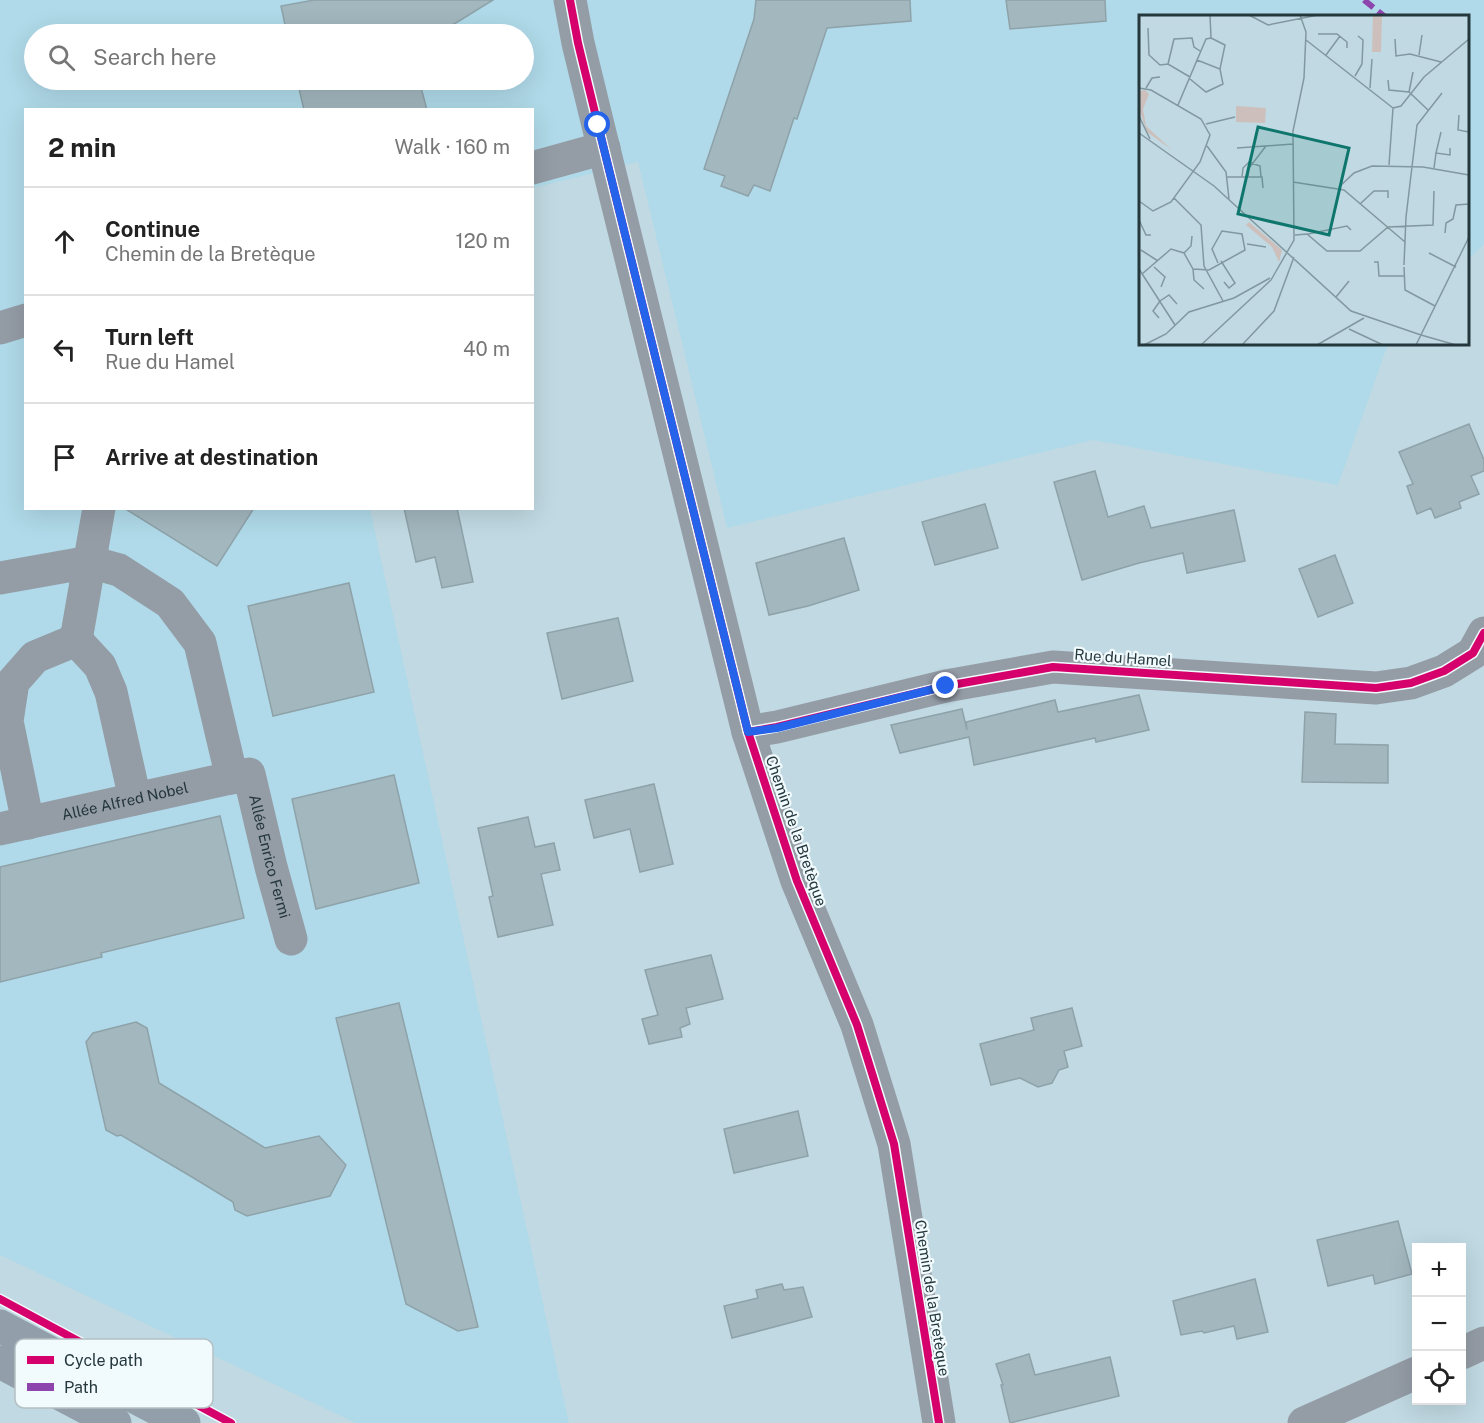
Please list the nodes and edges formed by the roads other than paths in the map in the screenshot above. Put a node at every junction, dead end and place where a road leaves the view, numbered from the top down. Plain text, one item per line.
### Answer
1 (570, 0) edge
2 (604, 148) junction
3 (534, 167) edge
4 (24, 321) edge
5 (0, 328) edge
6 (99, 510) edge
7 (90, 562) junction
8 (0, 578) edge
9 (76, 640) junction
10 (1480, 648) edge
11 (748, 732) junction
12 (241, 776) junction
13 (135, 800) junction
14 (14, 826) edge
15 (291, 939) dead end
16 (0, 1326) edge
17 (25, 1339) edge
18 (1484, 1343) edge
19 (1466, 1351) edge
20 (0, 1362) edge
21 (15, 1370) edge
22 (1412, 1375) edge
23 (87, 1408) edge
24 (156, 1408) edge
25 (115, 1423) edge
26 (184, 1423) edge
27 (939, 1423) edge
28 (1304, 1423) edge

1 - 2 street, Chemin de la Bretèque
2 - 3 street
2 - 11 street, Chemin de la Bretèque
4 - 5 street
6 - 7 street
7 - 8 street
7 - 9 street
7 - 12 street, Allée Enrico Fermi
9 - 13 street
9 - 14 street
10 - 11 street, Rue du Hamel
11 - 27 street, Chemin de la Bretèque
12 - 13 street, Allée Alfred Nobel
12 - 15 street, Allée Enrico Fermi
13 - 14 street, Allée Alfred Nobel
16 - 17 main road
18 - 19 street
20 - 21 main road
22 - 28 street
23 - 25 main road
24 - 26 main road

